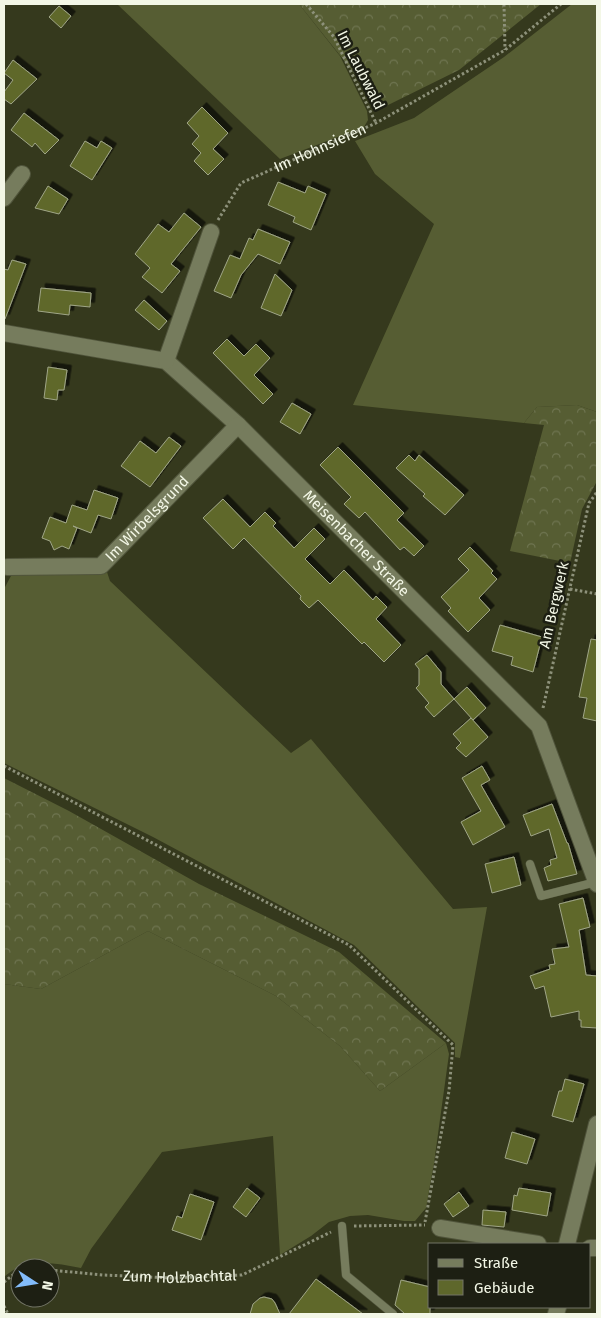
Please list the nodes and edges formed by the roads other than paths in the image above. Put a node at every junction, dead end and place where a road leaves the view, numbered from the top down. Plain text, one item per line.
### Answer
1 (22, 174) dead end
2 (4, 198) edge
3 (211, 232) road end
4 (4, 333) edge
5 (166, 361) junction
6 (238, 425) junction
7 (7, 567) dead end
8 (530, 864) dead end
9 (597, 883) edge
10 (597, 1124) edge
11 (342, 1226) road end
12 (432, 1227) road end
13 (532, 1243) edge
14 (567, 1243) edge
15 (393, 1314) edge

1 - 2 street
3 - 5 street
4 - 5 street
5 - 6 street, Meisenbacher Straße
6 - 7 street, Im Wirbelsgrund
6 - 9 street, Meisenbacher Straße
8 - 9 lane
10 - 14 street
11 - 15 lane
12 - 13 street

